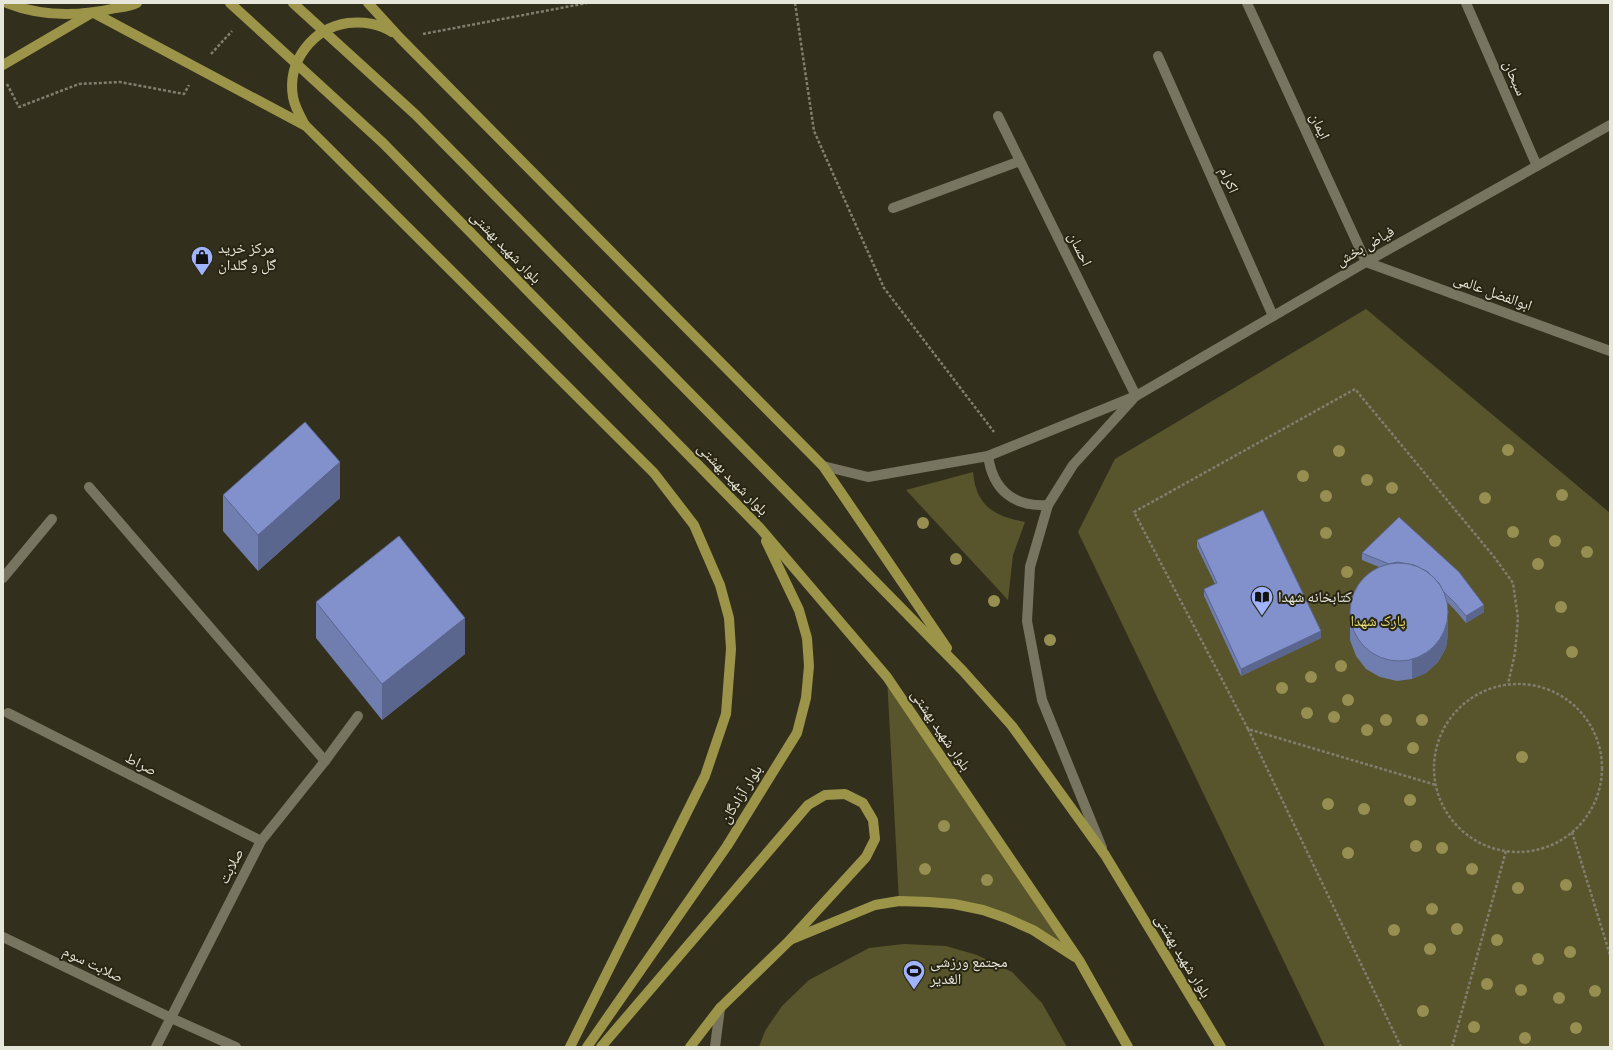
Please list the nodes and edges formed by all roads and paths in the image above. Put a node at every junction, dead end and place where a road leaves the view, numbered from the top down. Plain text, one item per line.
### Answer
1 (7, 3) edge
2 (137, 3) edge
3 (230, 3) edge
4 (293, 3) edge
5 (368, 3) edge
6 (587, 3) edge
7 (795, 3) edge
8 (1247, 3) edge
9 (1466, 3) edge
10 (92, 14) junction
11 (235, 28) dead end
12 (400, 38) junction
13 (1158, 56) dead end
14 (3, 65) edge
15 (198, 69) junction
16 (6, 82) dead end
17 (998, 116) dead end
18 (1610, 125) edge
19 (306, 126) junction
20 (1020, 161) junction
21 (1537, 166) junction
22 (892, 208) dead end
23 (1366, 262) junction
24 (1274, 316) junction
25 (1610, 351) edge
26 (1136, 396) junction
27 (1007, 449) junction
28 (988, 456) junction
29 (824, 466) junction
30 (89, 487) dead end
31 (1048, 505) junction
32 (52, 519) dead end
33 (760, 528) junction
34 (3, 578) edge
35 (963, 671) junction
36 (1508, 684) junction
37 (8, 713) dead end
38 (358, 716) dead end
39 (1248, 729) junction
40 (325, 761) junction
41 (1436, 785) junction
42 (1572, 832) junction
43 (260, 841) junction
44 (1506, 851) junction
45 (1105, 855) junction
46 (3, 937) edge
47 (790, 940) junction
48 (1610, 955) edge
49 (1079, 960) junction
50 (720, 1008) junction
51 (171, 1018) junction
52 (156, 1047) edge
53 (236, 1047) edge
54 (570, 1047) edge
55 (587, 1047) edge
56 (601, 1047) edge
57 (690, 1047) edge
58 (715, 1047) edge
59 (1128, 1047) edge
60 (1221, 1047) edge
61 (1401, 1047) edge
62 (1452, 1047) edge

1 - 10 main road
2 - 10 main road
3 - 33 main road, بلوار شهید بهشتی
4 - 35 main road, بلوار شهید بهشتی
5 - 12 main road
6 - 12 path
7 - 27 path
8 - 23 street, ایمان
9 - 21 street, سبحان
10 - 14 main road
10 - 15 main road
11 - 15 path
12 - 19 main road
12 - 29 main road
13 - 24 street, اکرام
15 - 16 path
15 - 19 main road
17 - 20 street, احسان
18 - 21 street, فیاض بخش
19 - 54 main road
20 - 22 street
20 - 26 street, احسان
21 - 23 street, فیاض بخش
23 - 24 street, فیاض بخش
23 - 25 street, ابوالفضل عالمی
24 - 26 street, فیاض بخش
26 - 27 street
26 - 31 street
27 - 28 street
28 - 29 street
28 - 31 street
29 - 35 main road
30 - 40 street
31 - 45 street
32 - 34 street
33 - 49 main road, بلوار شهید بهشتی
33 - 55 main road, بلوار آزادگان
35 - 45 main road, بلوار شهید بهشتی
36 - 39 path
36 - 41 path
36 - 42 path
37 - 43 street, صراط
38 - 40 street, صلابت
39 - 41 path
39 - 61 path
40 - 43 street, صلابت
41 - 44 path
42 - 44 path
42 - 48 path
43 - 51 street, صلابت
44 - 62 path
45 - 60 main road, بلوار شهید بهشتی
46 - 51 street, صلابت سوم
47 - 49 main road
47 - 50 main road
47 - 56 main road
49 - 59 main road, بلوار شهید بهشتی
50 - 57 main road
50 - 58 street
51 - 52 street, صلابت
51 - 53 street, صلابت سوم

